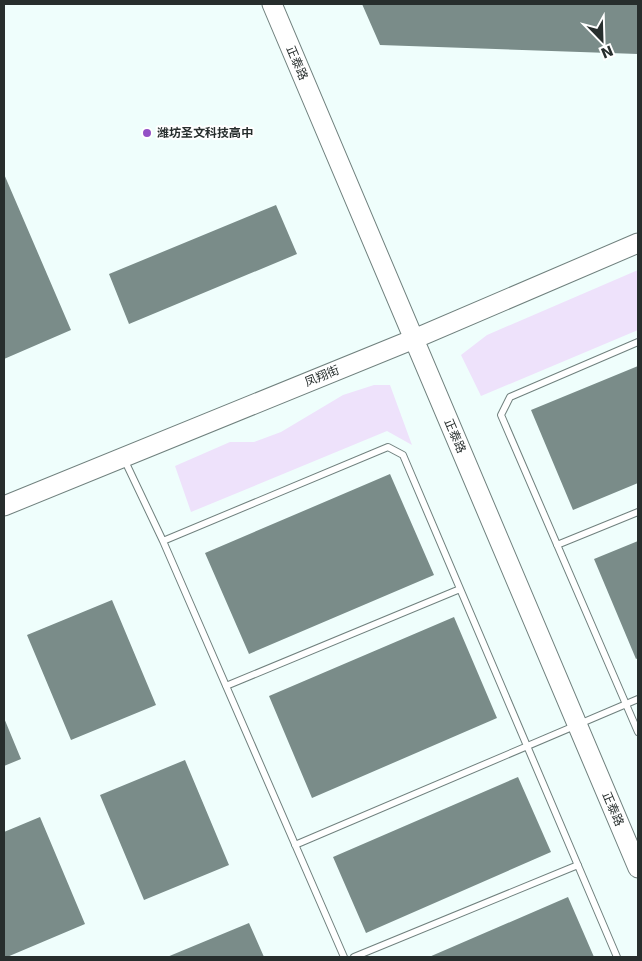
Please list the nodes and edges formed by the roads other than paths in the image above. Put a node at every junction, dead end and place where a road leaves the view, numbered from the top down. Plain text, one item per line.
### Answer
1 (272, 4) edge
2 (638, 243) edge
3 (414, 338) junction
4 (638, 342) edge
5 (123, 457) junction
6 (4, 506) edge
7 (638, 512) edge
8 (163, 541) junction
9 (558, 545) junction
10 (460, 588) junction
11 (226, 686) junction
12 (638, 699) edge
13 (626, 704) junction
14 (578, 724) junction
15 (638, 732) edge
16 (527, 746) junction
17 (295, 845) junction
18 (578, 865) junction
19 (638, 868) edge
20 (344, 957) edge
21 (354, 957) edge
22 (617, 957) edge

1 - 3 street, 正泰路
2 - 3 street, 凤翔街
3 - 5 street, 凤翔街
3 - 14 street, 正泰路
4 - 9 lane
5 - 6 street, 凤翔街
5 - 8 lane
7 - 9 lane
8 - 10 lane
8 - 11 lane
9 - 13 lane
10 - 11 lane
10 - 16 lane
11 - 17 lane
12 - 13 lane
13 - 14 lane
13 - 15 lane
14 - 16 lane
14 - 19 street, 正泰路
16 - 17 lane
16 - 18 lane
17 - 20 lane
18 - 21 lane
18 - 22 lane

